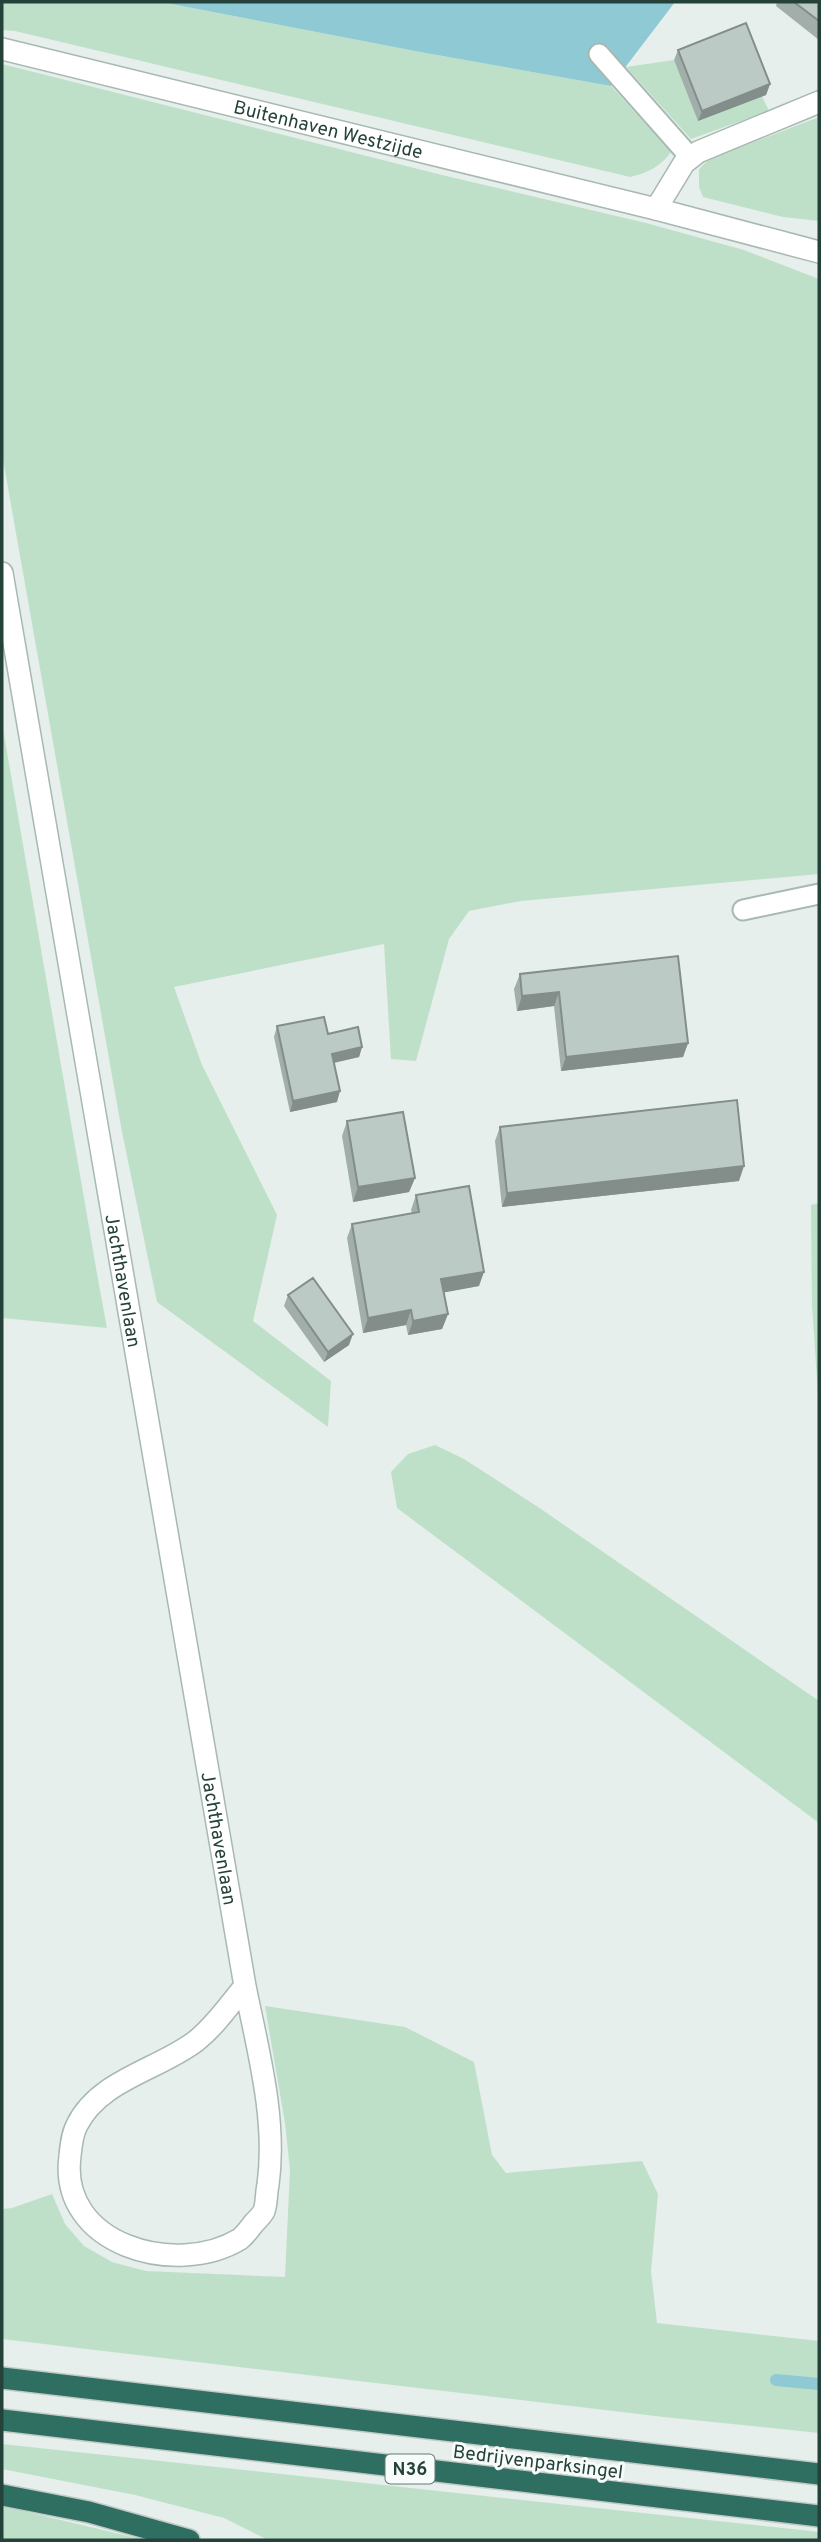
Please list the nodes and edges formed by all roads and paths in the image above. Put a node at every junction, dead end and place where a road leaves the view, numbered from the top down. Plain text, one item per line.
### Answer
1 (2, 49) edge
2 (599, 54) dead end
3 (819, 102) edge
4 (691, 157) junction
5 (656, 209) junction
6 (819, 252) edge
7 (2, 573) edge
8 (819, 894) edge
9 (743, 910) dead end
10 (245, 1986) junction
11 (2, 2378) edge
12 (2, 2420) edge
13 (819, 2473) edge
14 (2, 2495) edge
15 (819, 2516) edge
16 (189, 2540) edge

1 - 5 street, Buitenhaven Westzijde
2 - 4 lane
3 - 4 street
4 - 5 street
5 - 6 street, Buitenhaven Westzijde
7 - 10 street, Jachthavenlaan
8 - 9 lane
10 - 10 street, Jachthavenlaan
11 - 13 highway, Bedrijvenparksingel / N36
12 - 15 highway, Bedrijvenparksingel / N36
14 - 16 highway

